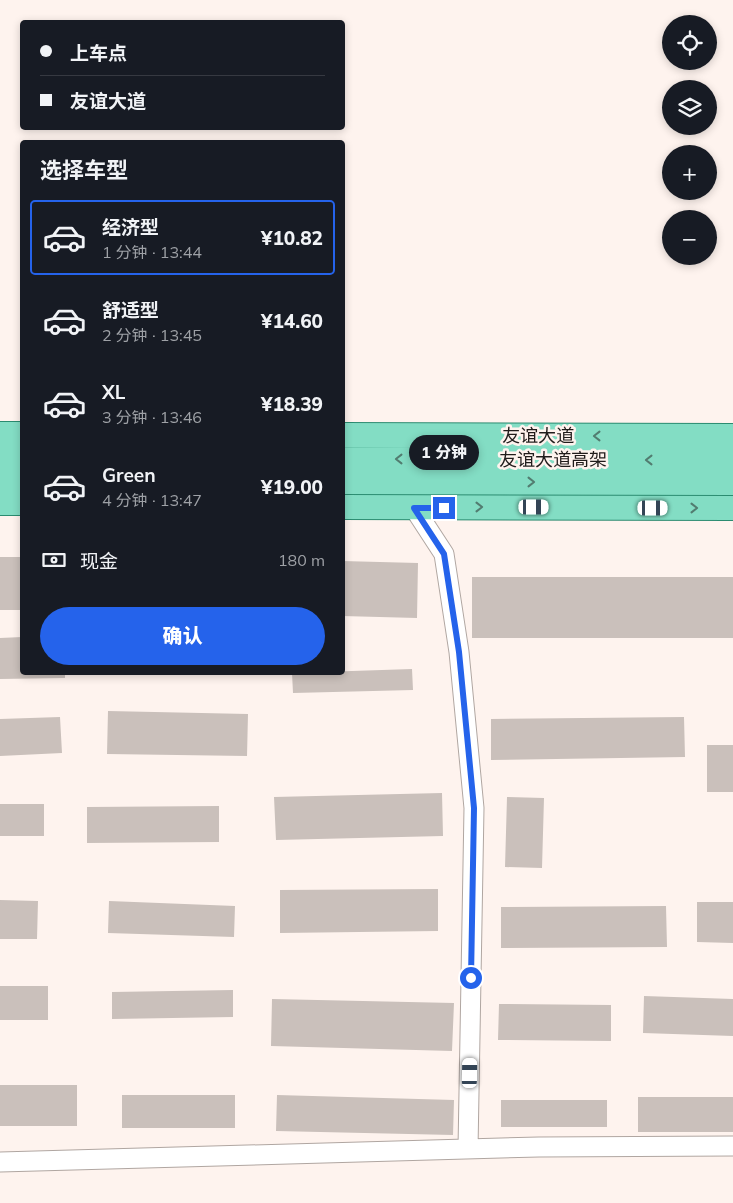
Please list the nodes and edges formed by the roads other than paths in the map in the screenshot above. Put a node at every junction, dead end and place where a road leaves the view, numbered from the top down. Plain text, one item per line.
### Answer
1 (0, 434) edge
2 (20, 434) edge
3 (345, 435) edge
4 (733, 436) edge
5 (0, 458) edge
6 (20, 458) edge
7 (345, 459) edge
8 (733, 460) edge
9 (0, 482) edge
10 (20, 482) edge
11 (345, 482) edge
12 (733, 483) edge
13 (0, 503) edge
14 (20, 503) edge
15 (345, 507) edge
16 (414, 508) junction
17 (733, 508) edge
18 (733, 1146) edge
19 (468, 1149) junction
20 (0, 1162) edge

1 - 2 main road
4 -> 3 main road, 友谊大道
5 - 6 main road
8 -> 7 main road, 友谊大道高架
9 - 10 main road
11 -> 12 main road, 友谊大道高架
13 - 14 main road
15 - 16 main road
16 -> 17 main road
16 - 19 street
18 - 19 street
19 - 20 street

